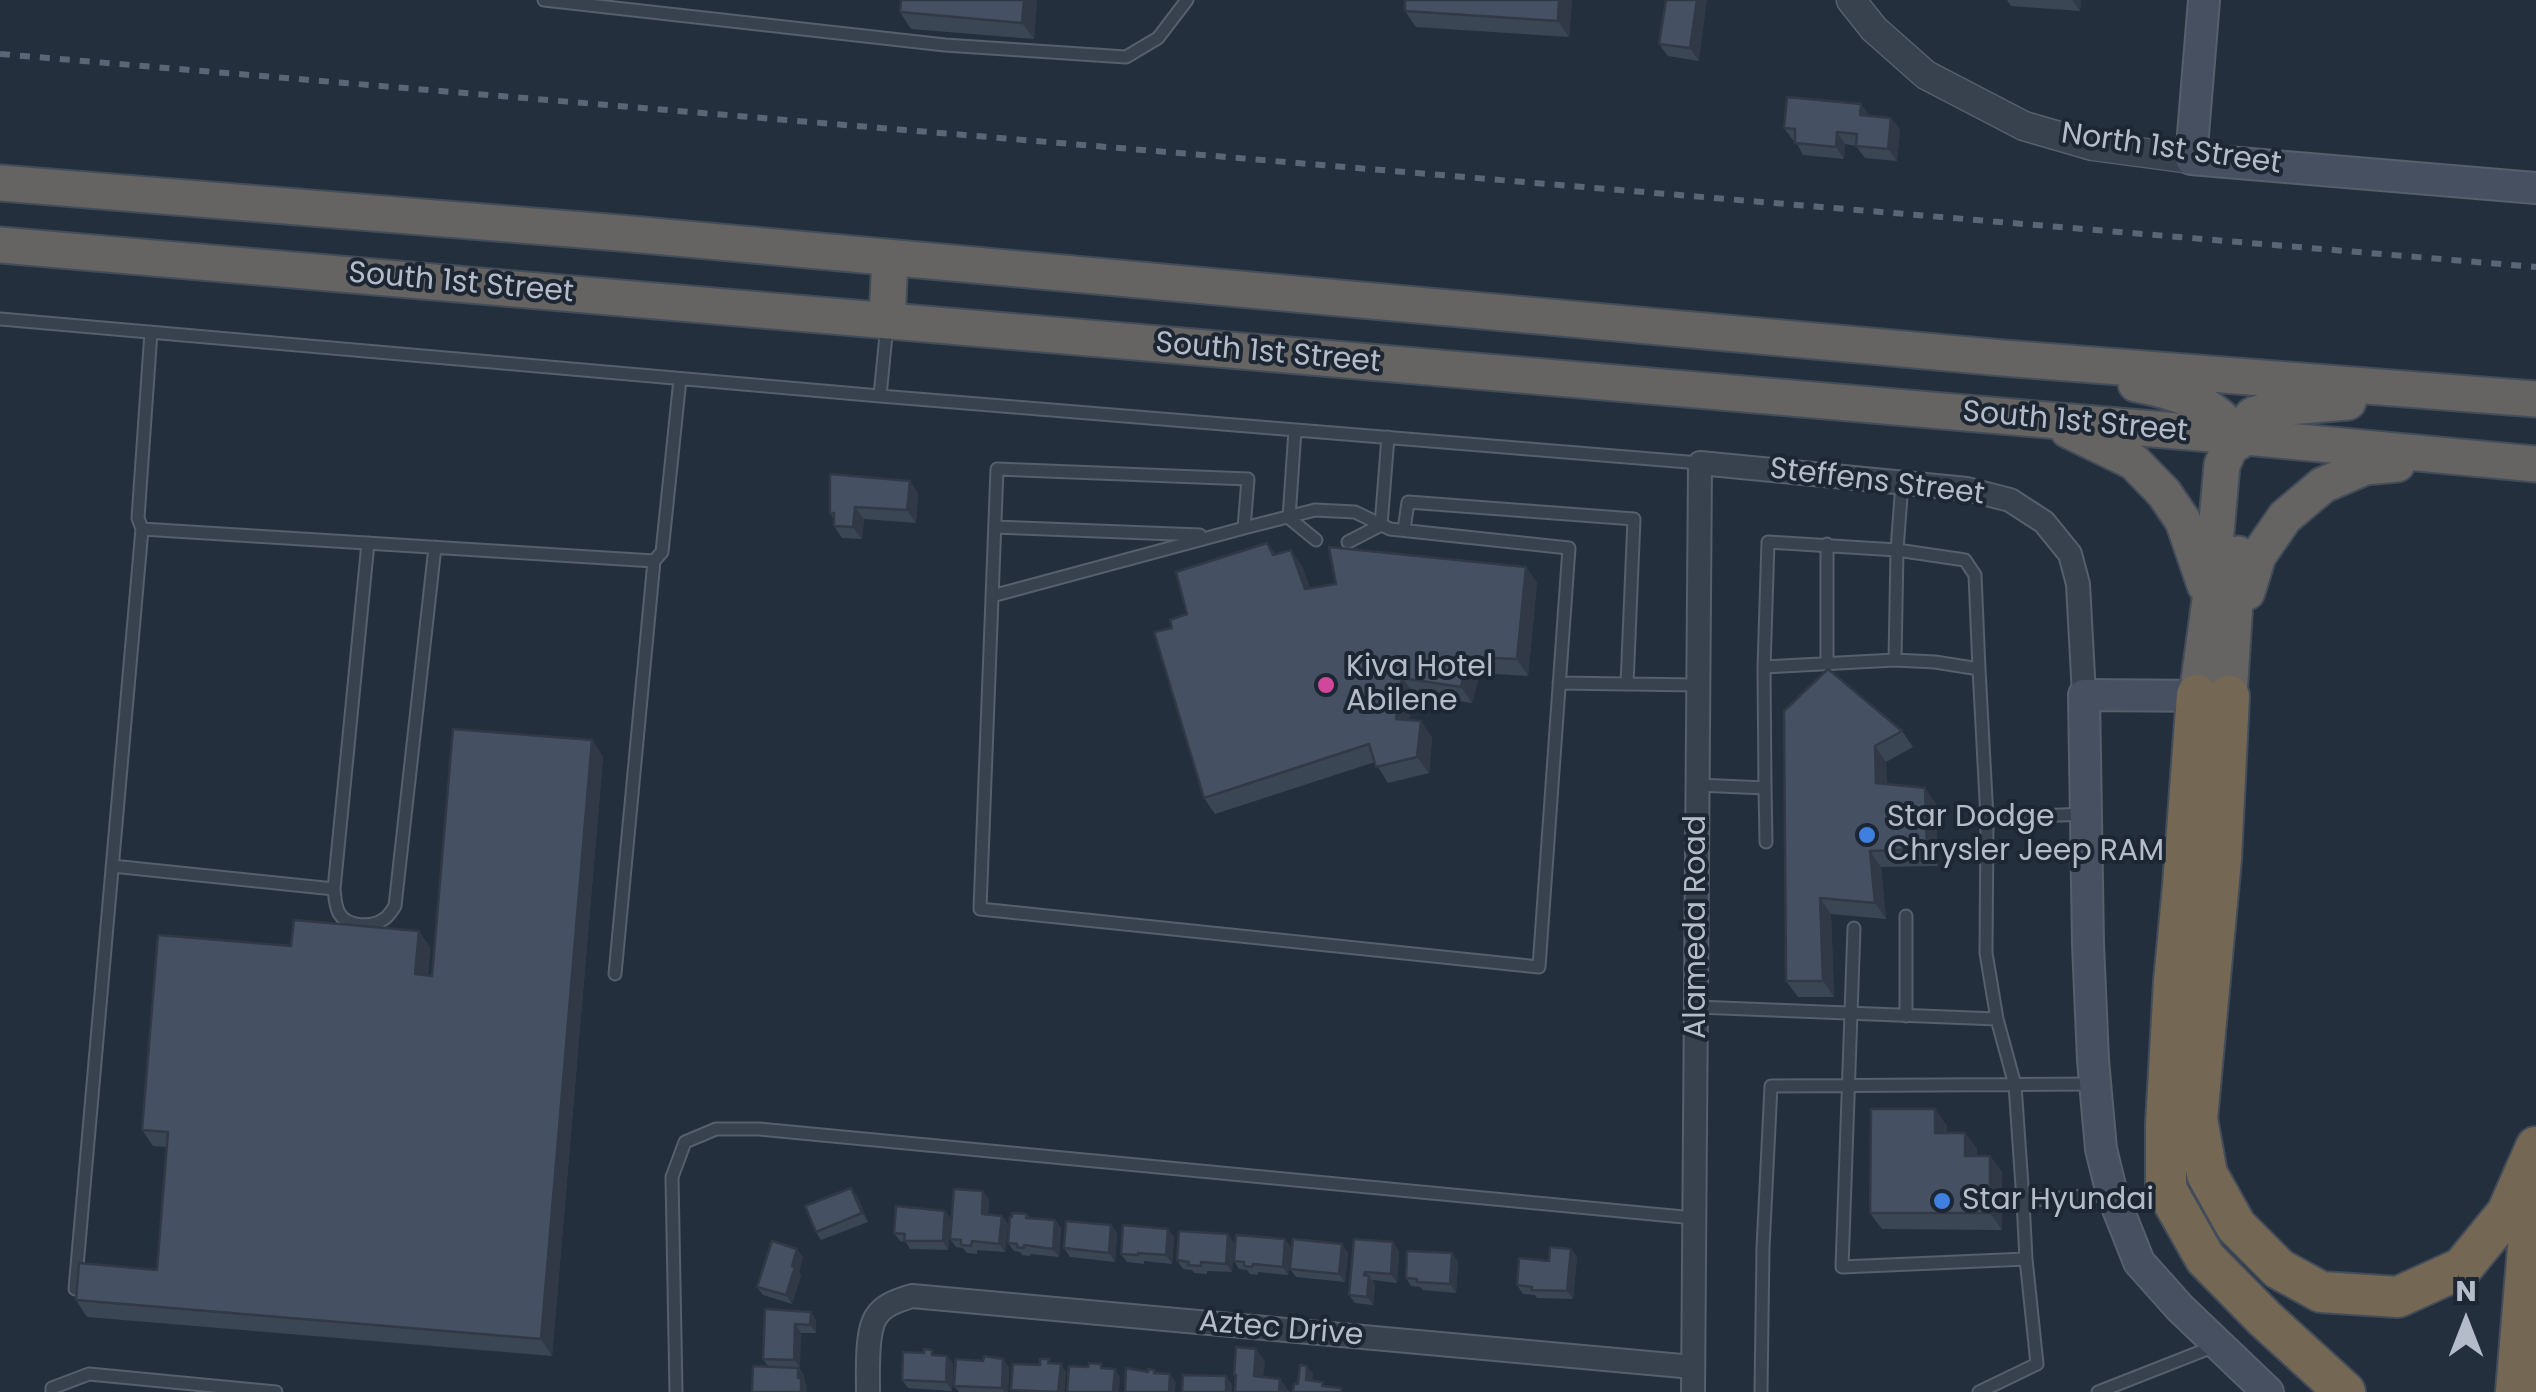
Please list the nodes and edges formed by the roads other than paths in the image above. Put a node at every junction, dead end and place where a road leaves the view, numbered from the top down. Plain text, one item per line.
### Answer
1 (544, 0) edge
2 (1187, 0) edge
3 (1850, 0) edge
4 (2204, 0) edge
5 (2191, 159) junction
6 (0, 183) edge
7 (2536, 188) edge
8 (0, 245) edge
9 (890, 258) junction
10 (0, 319) edge
11 (887, 321) junction
12 (150, 332) junction
13 (2002, 358) junction
14 (680, 379) junction
15 (880, 396) junction
16 (2522, 398) edge
17 (2048, 421) junction
18 (1295, 430) junction
19 (2235, 436) junction
20 (1388, 438) junction
21 (2453, 457) junction
22 (1700, 463) junction
23 (2536, 464) edge
24 (1902, 483) junction
25 (1289, 518) junction
26 (1381, 525) junction
27 (994, 527) junction
28 (1244, 528) junction
29 (142, 529) junction
30 (1404, 530) junction
31 (1214, 536) junction
32 (1316, 540) dead end
33 (1348, 542) dead end
34 (368, 543) junction
35 (1827, 544) junction
36 (434, 547) junction
37 (1897, 550) junction
38 (654, 561) junction
39 (992, 596) junction
40 (2210, 600) junction
41 (2232, 643) junction
42 (1895, 660) junction
43 (1828, 664) junction
44 (1764, 667) junction
45 (1979, 669) junction
46 (1559, 682) junction
47 (1627, 684) junction
48 (1699, 685) junction
49 (2084, 695) junction
50 (2213, 696) junction
51 (1698, 785) junction
52 (1765, 788) junction
53 (2086, 814) junction
54 (1987, 818) junction
55 (1766, 842) dead end
56 (112, 866) junction
57 (334, 889) junction
58 (1906, 916) dead end
59 (1854, 928) dead end
60 (615, 974) dead end
61 (1697, 1007) junction
62 (1851, 1014) junction
63 (1906, 1016) junction
64 (1997, 1020) junction
65 (2095, 1084) junction
66 (2016, 1085) junction
67 (1849, 1087) junction
68 (2536, 1149) edge
69 (2112, 1194) junction
70 (2023, 1201) junction
71 (1694, 1218) junction
72 (2026, 1259) junction
73 (75, 1289) edge
74 (2218, 1345) junction
75 (1692, 1368) junction
76 (52, 1392) edge
77 (276, 1392) edge
78 (676, 1392) edge
79 (868, 1392) edge
80 (1692, 1392) edge
81 (1761, 1392) edge
82 (1979, 1392) edge
83 (2098, 1392) edge
84 (2268, 1392) edge
85 (2345, 1392) edge
86 (2516, 1392) edge

1 - 2 lane
3 - 5 street, North 1st Street
4 - 5 main road
5 - 7 main road, North 1st Street
6 - 9 highway, South 1st Street
8 - 11 highway, South 1st Street
9 - 11 highway
9 - 13 highway, South 1st Street
10 - 12 lane
11 - 15 lane
11 - 17 highway, South 1st Street
12 - 14 lane
12 - 29 lane
13 - 16 highway, South 1st Street
13 - 19 highway
14 - 15 lane
14 - 38 lane
15 - 18 lane
16 - 19 highway
17 - 19 highway, South 1st Street
17 - 40 highway
18 - 20 lane
18 - 25 lane
19 - 21 highway, South 1st Street
19 - 40 highway
19 - 41 highway
20 - 22 lane
20 - 26 lane
21 - 23 highway, South 1st Street
21 - 41 highway
22 - 24 street, Steffens Street
22 - 48 street, Alameda Road
24 - 37 lane
24 - 49 street, Steffens Street
25 - 26 lane
25 - 28 lane
25 - 32 lane
26 - 30 lane
26 - 33 lane
27 - 28 lane
27 - 31 lane
27 - 39 lane
28 - 31 lane
29 - 34 lane
29 - 56 lane
30 - 46 lane
30 - 47 lane
31 - 39 lane
34 - 36 lane
34 - 57 lane
35 - 37 lane
35 - 43 lane
35 - 44 lane
36 - 38 lane
36 - 57 lane
37 - 42 lane
37 - 45 lane
38 - 60 lane
39 - 46 lane
40 - 50 highway
41 - 50 highway
42 - 43 lane
42 - 45 lane
43 - 44 lane
44 - 52 lane
45 - 54 lane
46 - 47 lane
47 - 48 lane
48 - 51 street, Alameda Road
49 - 50 main road
49 - 53 main road
50 - 68 highway
50 - 85 highway
51 - 52 lane
51 - 61 street, Alameda Road
52 - 55 lane
53 - 54 lane
53 - 65 main road
54 - 64 lane
56 - 57 lane
56 - 73 lane
58 - 63 lane
59 - 62 lane
61 - 62 lane
61 - 71 street, Alameda Road
62 - 63 lane
62 - 67 lane
63 - 64 lane
64 - 66 lane
65 - 66 lane
65 - 69 main road
66 - 67 lane
66 - 70 lane
67 - 72 lane
67 - 81 lane
68 - 86 highway
69 - 70 lane
69 - 74 main road
70 - 72 lane
71 - 75 street, Alameda Road
71 - 78 lane
72 - 82 lane
74 - 83 lane
74 - 84 main road
75 - 79 street, Aztec Drive
75 - 80 street, Alameda Road
76 - 77 lane

